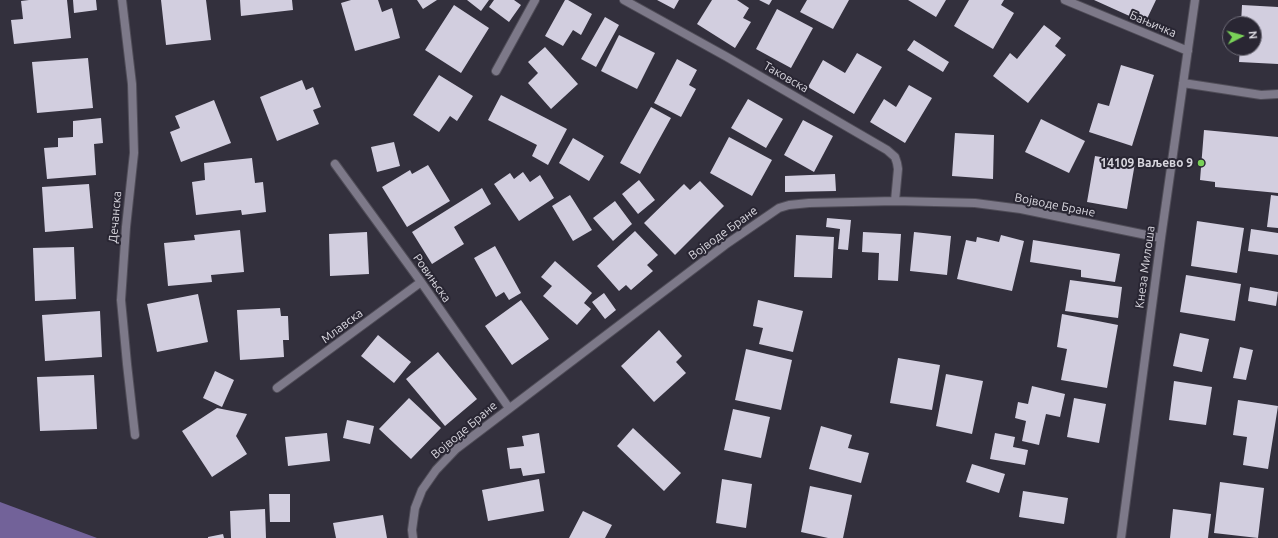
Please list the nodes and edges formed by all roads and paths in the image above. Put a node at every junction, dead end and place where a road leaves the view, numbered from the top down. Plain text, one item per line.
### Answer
1 (122, 0) edge
2 (535, 0) edge
3 (624, 0) edge
4 (1065, 0) edge
5 (1195, 0) edge
6 (1188, 51) junction
7 (496, 71) dead end
8 (1183, 83) junction
9 (1278, 94) edge
10 (335, 164) dead end
11 (895, 201) junction
12 (1161, 238) junction
13 (421, 282) junction
14 (277, 388) dead end
15 (509, 408) junction
16 (135, 435) dead end
17 (413, 538) edge
18 (1121, 538) edge

1 - 16 street, Дечанска
2 - 7 street
3 - 11 street, Таковска
4 - 6 street, Бањичка
5 - 6 street, Кнеза Милоша
6 - 8 street, Кнеза Милоша
8 - 9 street
8 - 12 street, Кнеза Милоша
10 - 13 street, Ровињска
11 - 12 street, Војводе Бране
11 - 15 street, Војводе Бране
12 - 18 street, Кнеза Милоша
13 - 14 street, Млавска
13 - 15 street, Ровињска
15 - 17 street, Војводе Бране

